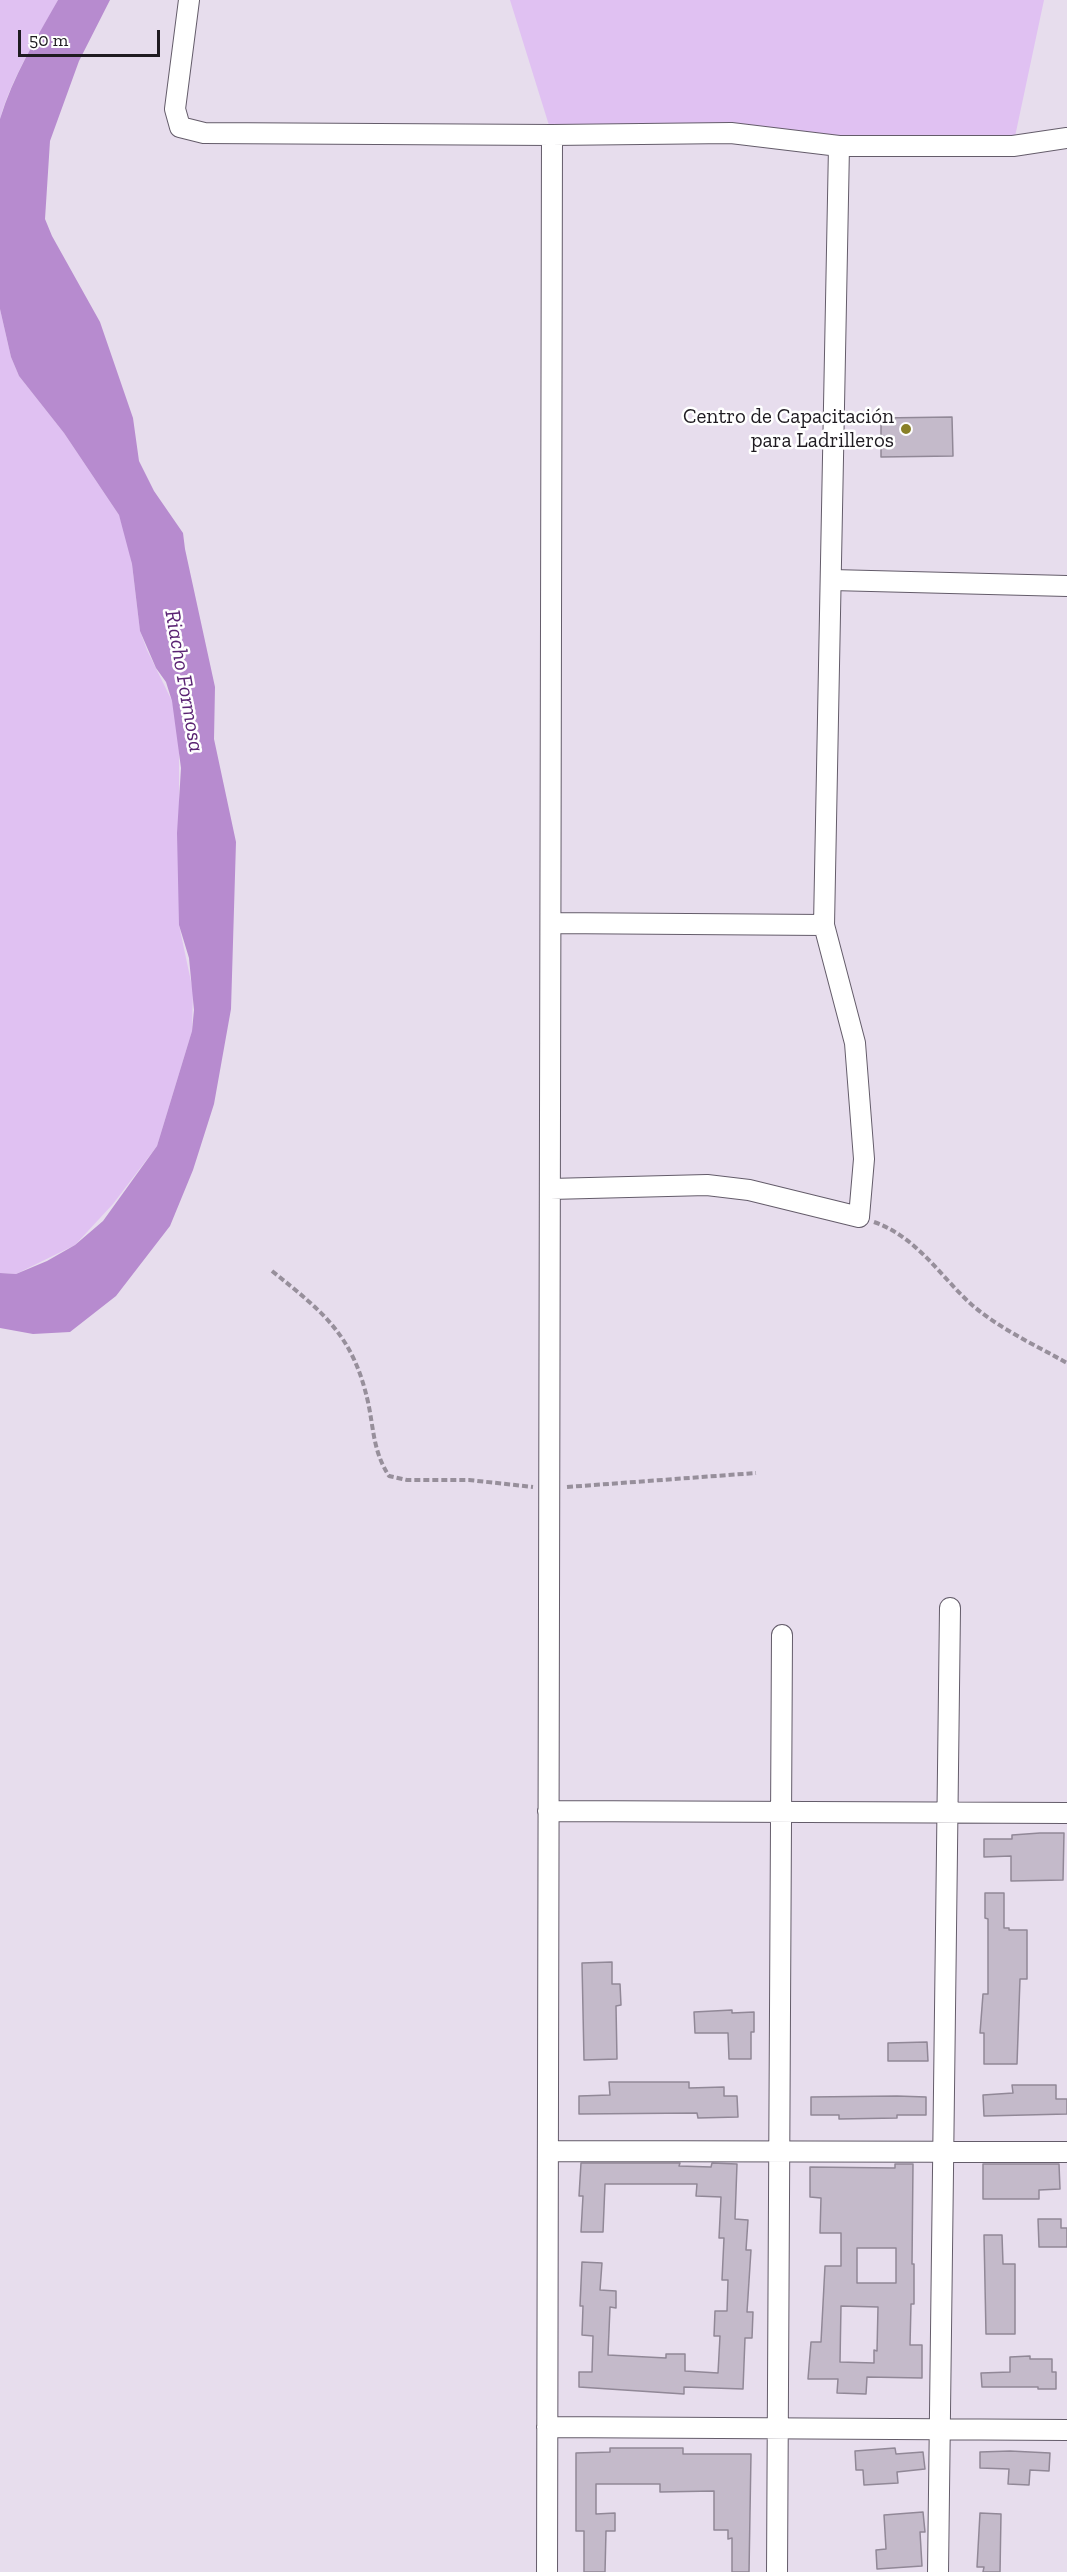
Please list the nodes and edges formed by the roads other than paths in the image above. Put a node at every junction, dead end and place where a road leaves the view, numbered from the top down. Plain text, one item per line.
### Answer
1 (189, 0) edge
2 (552, 135) junction
3 (1067, 138) edge
4 (838, 146) junction
5 (832, 580) junction
6 (1067, 586) edge
7 (551, 923) junction
8 (824, 925) junction
9 (550, 1189) junction
10 (950, 1608) dead end
11 (782, 1635) dead end
12 (549, 1811) junction
13 (781, 1812) junction
14 (948, 1813) junction
15 (1067, 1813) edge
16 (548, 2151) junction
17 (779, 2151) junction
18 (944, 2151) junction
19 (1067, 2152) edge
20 (547, 2427) junction
21 (778, 2428) junction
22 (940, 2429) junction
23 (1067, 2430) edge
24 (547, 2572) edge
25 (777, 2572) edge
26 (938, 2572) edge

1 - 2 street
2 - 4 street
2 - 7 street
3 - 4 street
4 - 5 street
5 - 6 street
5 - 8 street
7 - 8 street
7 - 9 street
8 - 9 street
9 - 12 street
10 - 14 street
11 - 13 street
12 - 13 street
12 - 16 street
13 - 14 street
13 - 17 street
14 - 15 street
14 - 18 street
16 - 17 street
16 - 20 street
17 - 18 street
17 - 21 street
18 - 19 street
18 - 22 street
20 - 21 street
20 - 24 street
21 - 22 street
21 - 25 street
22 - 23 street
22 - 26 street

